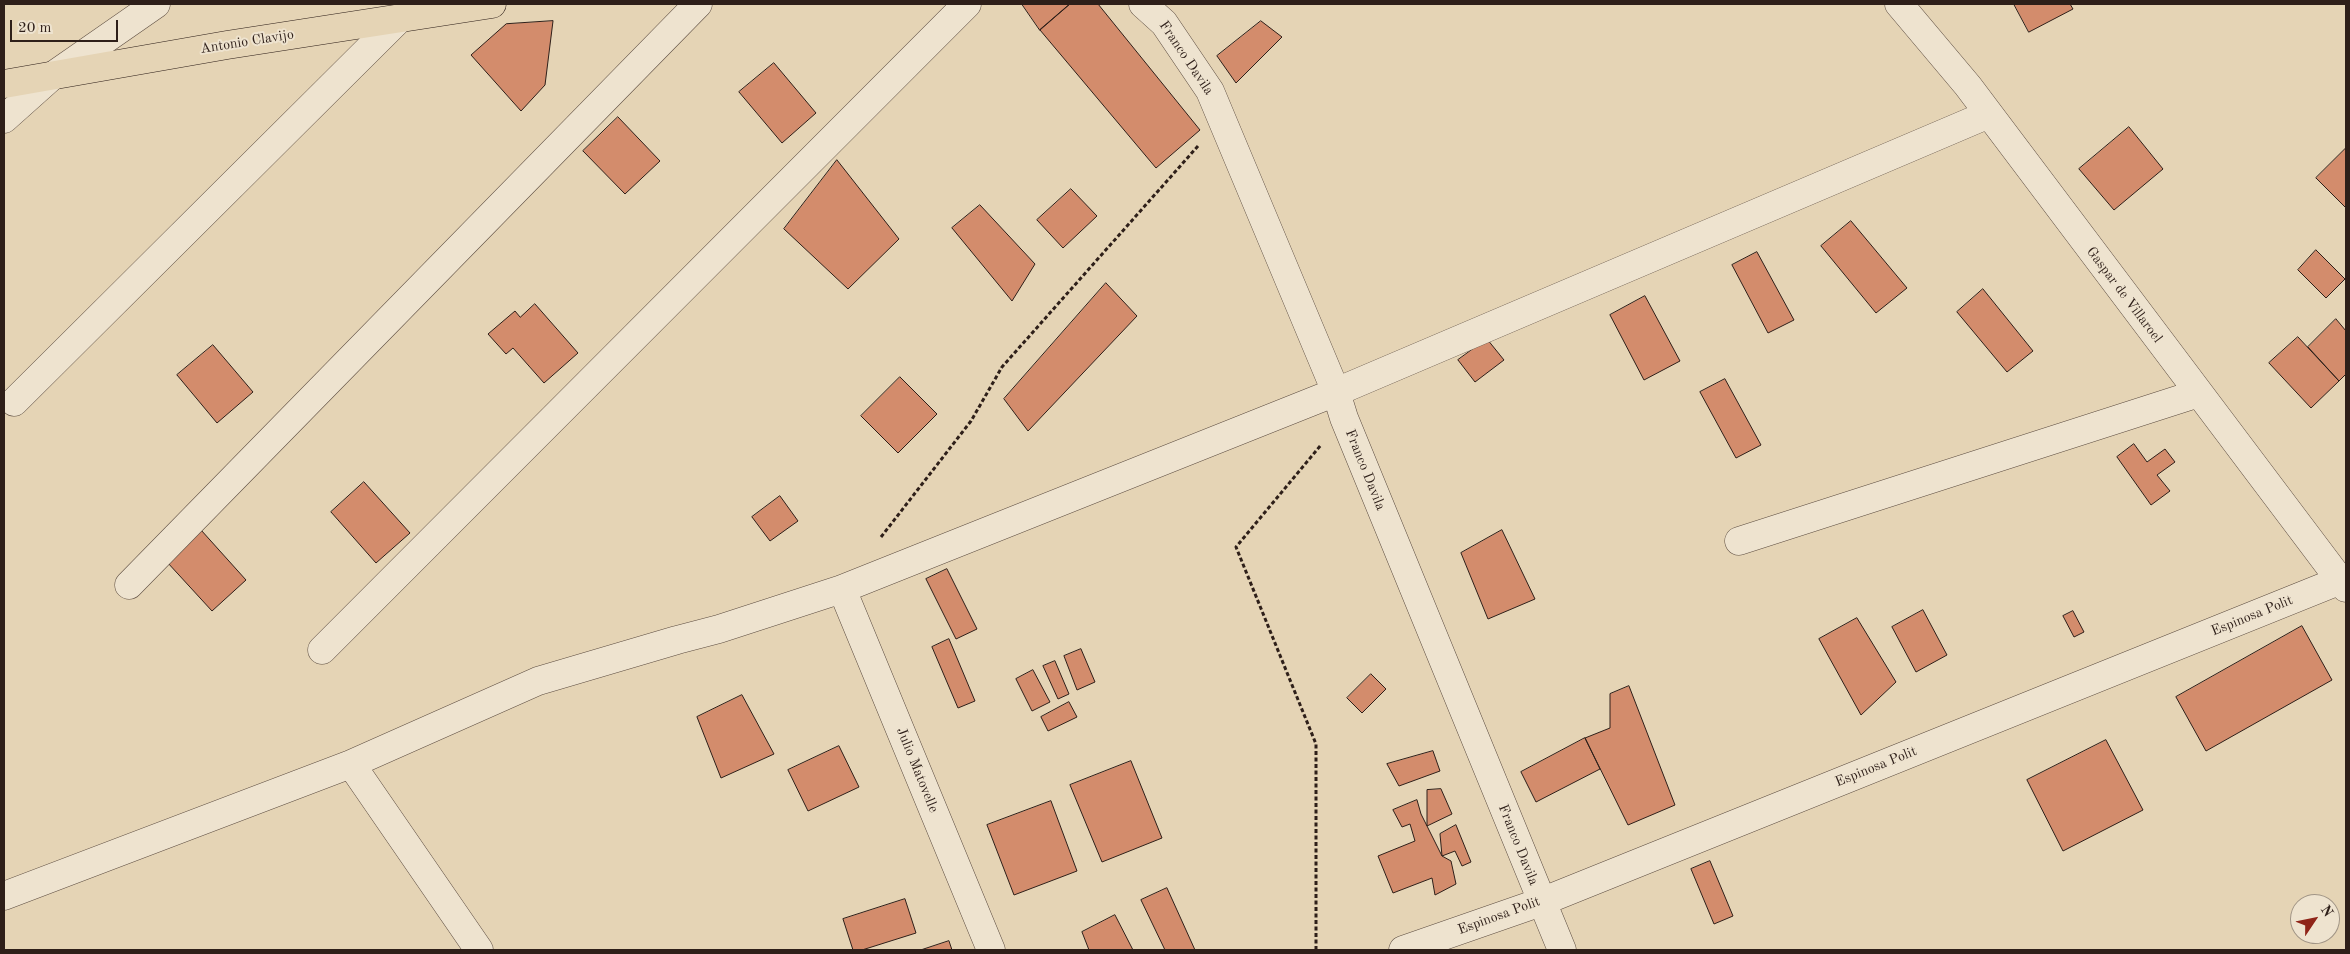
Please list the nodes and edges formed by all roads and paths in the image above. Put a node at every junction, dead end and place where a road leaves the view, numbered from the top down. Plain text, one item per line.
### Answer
1 (156, 4) edge
2 (492, 4) edge
3 (698, 4) edge
4 (967, 4) edge
5 (1143, 4) edge
6 (1899, 4) edge
7 (399, 19) junction
8 (51, 77) junction
9 (4, 84) edge
10 (1989, 114) junction
11 (4, 119) edge
12 (1221, 119) junction
13 (1336, 392) junction
14 (2199, 393) junction
15 (14, 402) dead end
16 (1344, 418) junction
17 (878, 540) dead end
18 (1739, 541) dead end
19 (2344, 582) edge
20 (129, 584) dead end
21 (842, 589) junction
22 (322, 650) dead end
23 (351, 764) junction
24 (4, 896) edge
25 (1541, 902) junction
26 (479, 950) edge
27 (991, 950) edge
28 (1316, 950) edge
29 (1403, 950) edge
30 (1562, 950) edge

1 - 8 street
2 - 7 main road, Antonio Clavijo
3 - 20 street
4 - 22 street
5 - 12 street, Franco Davila
6 - 10 street, Gaspar de Villaroel
7 - 8 main road, Antonio Clavijo
7 - 15 street
8 - 9 main road, Antonio Clavijo
8 - 11 street
10 - 13 street
10 - 14 street, Gaspar de Villaroel
12 - 13 street, Franco Davila
12 - 17 path
13 - 16 street, Franco Davila
13 - 21 street
14 - 18 street
14 - 19 street, Gaspar de Villaroel
16 - 25 street, Franco Davila
16 - 28 path
19 - 25 street, Espinosa Polit
21 - 23 street
21 - 27 street, Julio Matovelle
23 - 24 street
23 - 26 street
25 - 29 street, Espinosa Polit
25 - 30 street, Franco Davila

